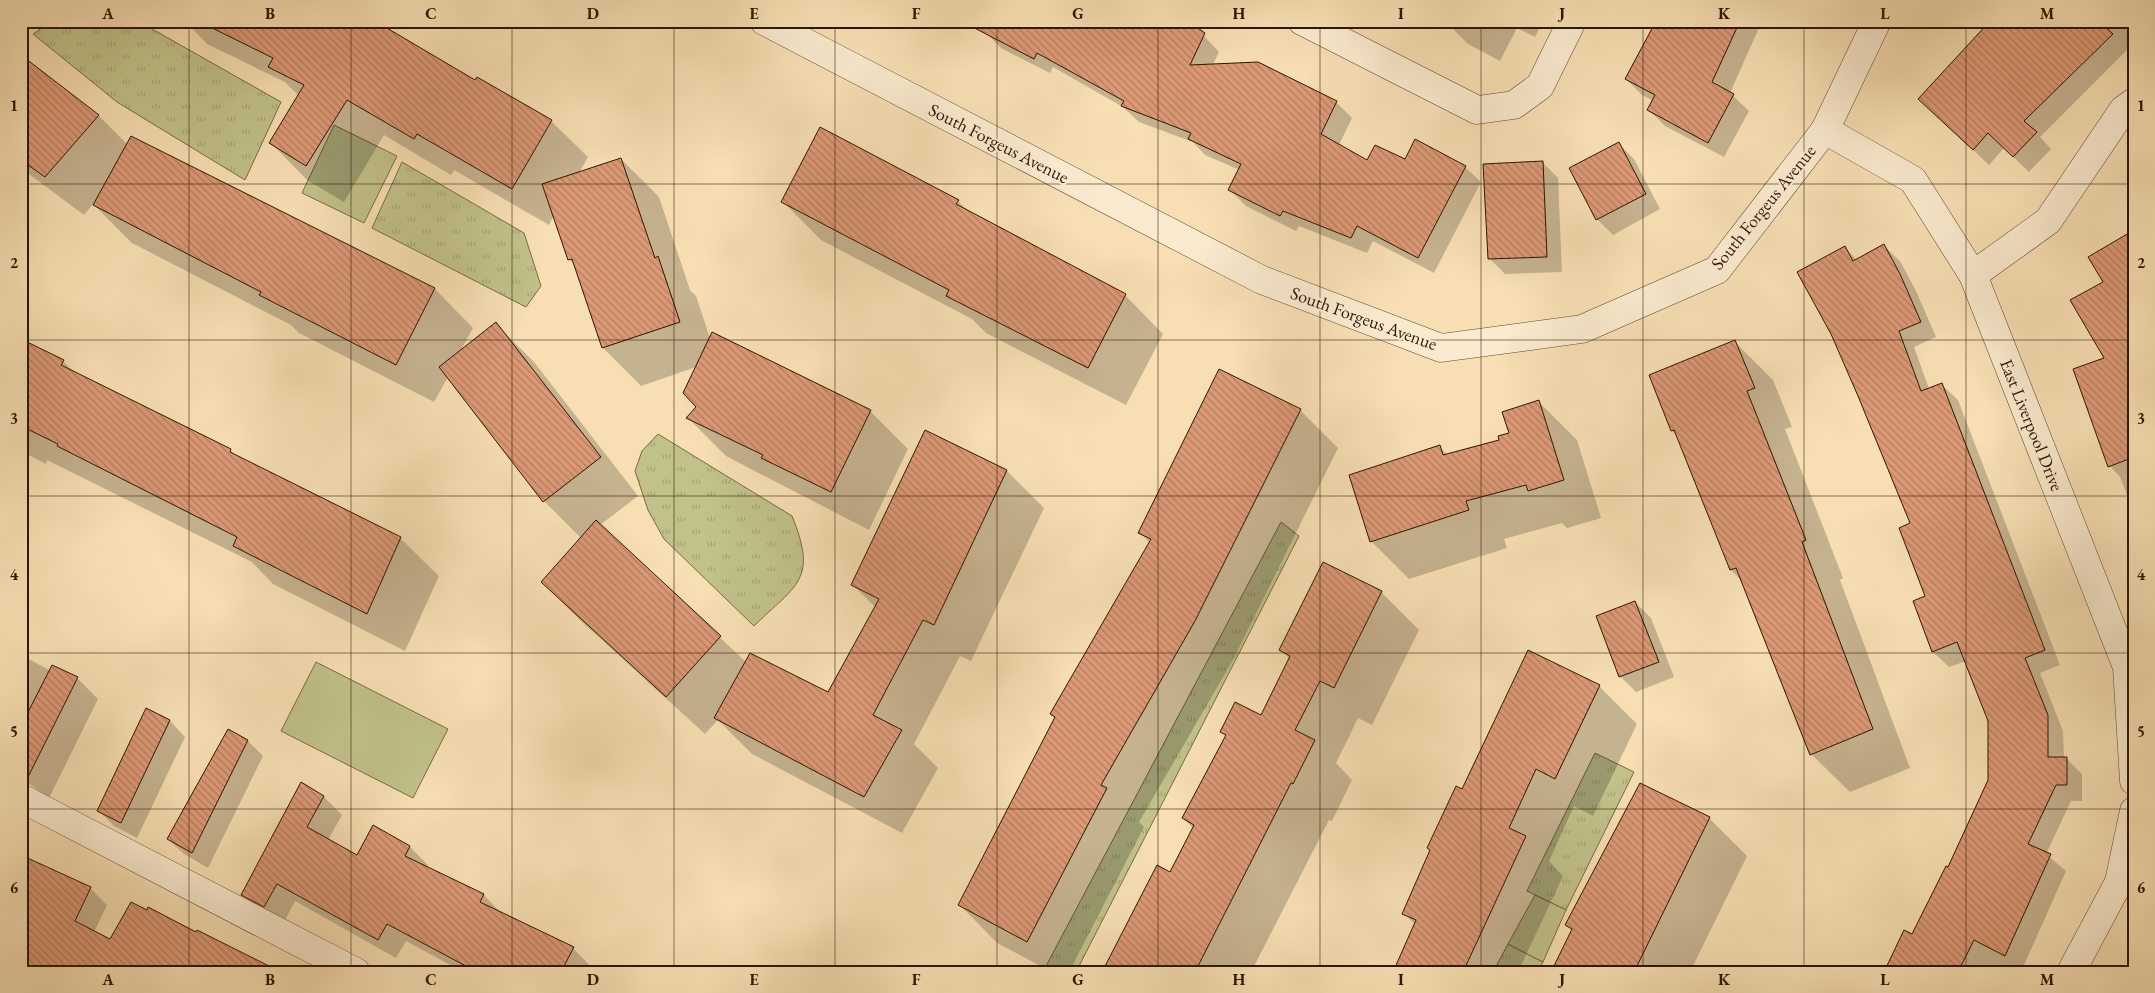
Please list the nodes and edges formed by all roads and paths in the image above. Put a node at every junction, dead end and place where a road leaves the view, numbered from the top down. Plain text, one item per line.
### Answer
1 (764, 21) edge
2 (1302, 21) edge
3 (1572, 21) edge
4 (1877, 21) edge
5 (2134, 102) edge
6 (1825, 130) junction
7 (1973, 275) junction
8 (2130, 665) edge
9 (2134, 781) edge
10 (21, 798) edge
11 (2134, 812) edge
12 (356, 972) edge
13 (2071, 972) edge

1 - 6 street, South Forgeus Avenue
2 - 3 street
4 - 6 street, South Forgeus Avenue
5 - 7 street
6 - 7 street, East Liverpool Drive
7 - 8 street, East Liverpool Drive
8 - 9 street, East Liverpool Drive
10 - 12 street
11 - 13 street

